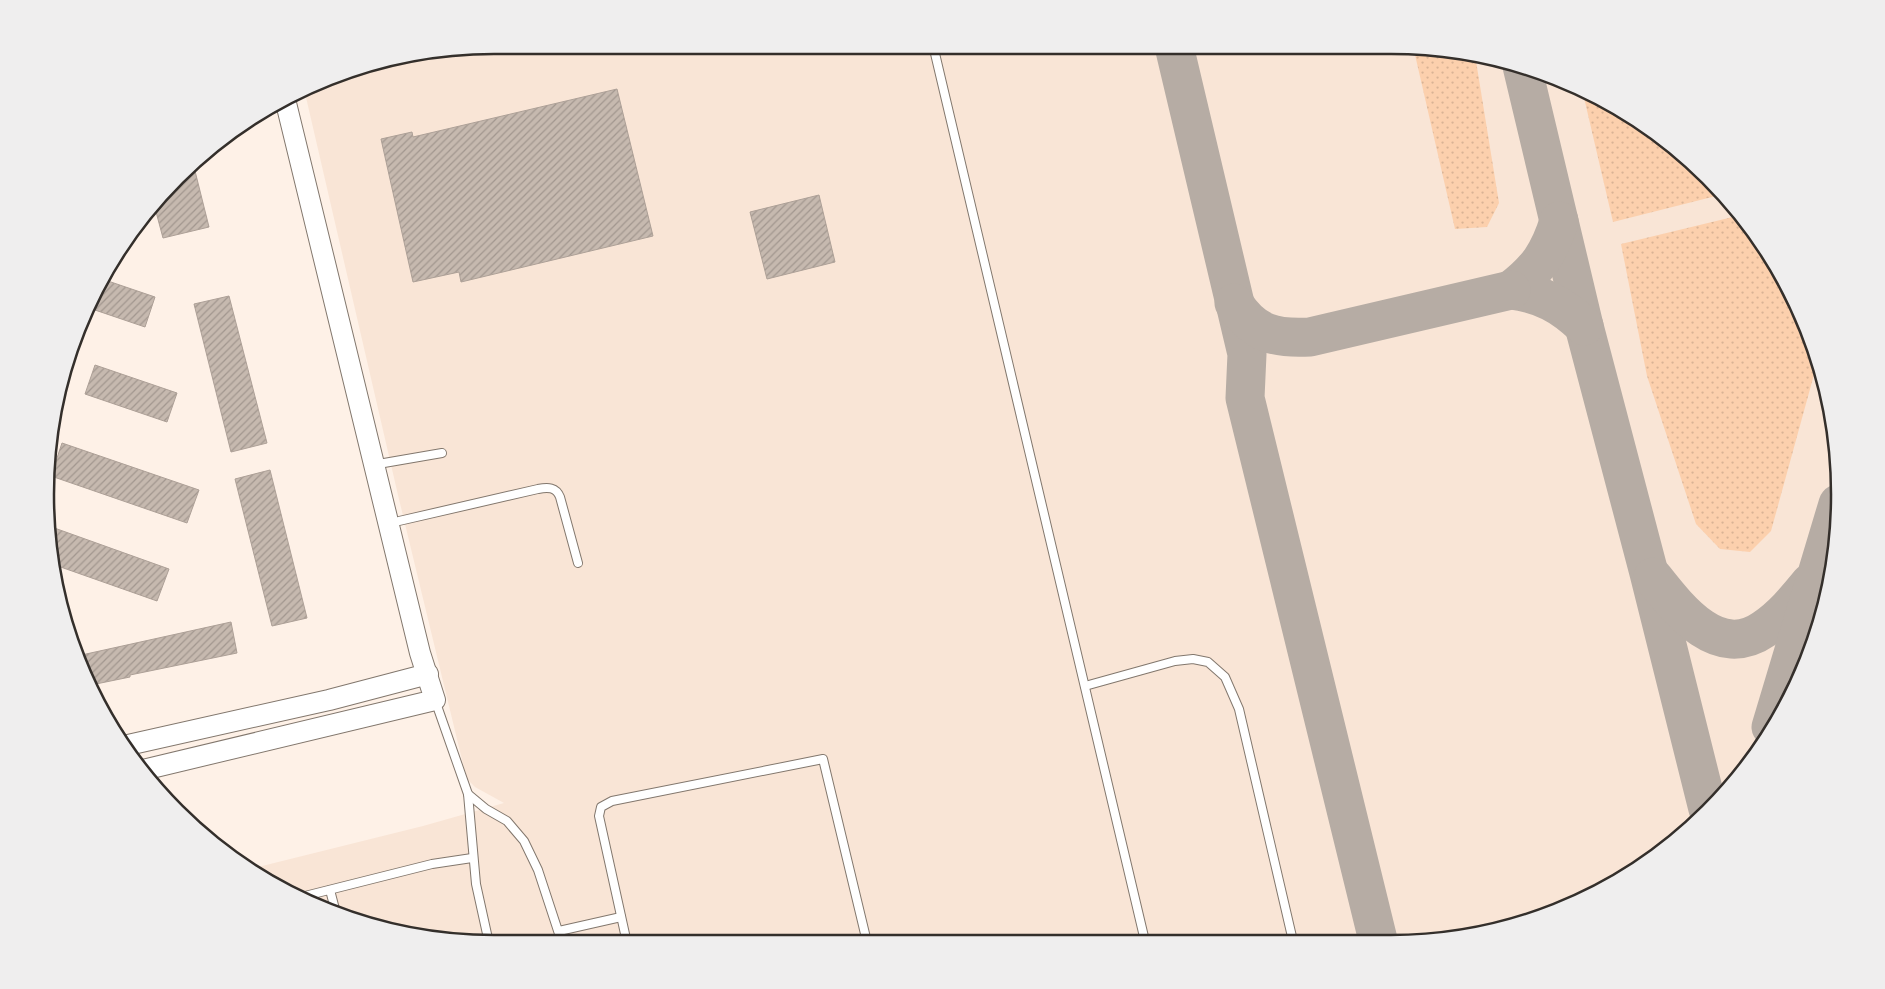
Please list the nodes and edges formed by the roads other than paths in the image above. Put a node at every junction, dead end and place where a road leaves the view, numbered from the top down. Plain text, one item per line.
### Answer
1 (935, 54) edge
2 (298, 100) edge
3 (287, 106) edge
4 (442, 453) dead end
5 (384, 463) junction
6 (399, 520) junction
7 (578, 563) dead end
8 (428, 674) junction
9 (1084, 686) junction
10 (435, 700) junction
11 (132, 744) edge
12 (149, 768) edge
13 (468, 794) junction
14 (472, 858) junction
15 (330, 890) junction
16 (310, 895) edge
17 (334, 905) edge
18 (621, 917) junction
19 (559, 931) junction
20 (487, 935) edge
21 (560, 935) edge
22 (625, 935) edge
23 (865, 935) edge
24 (1144, 935) edge
25 (1292, 935) edge

1 - 9 lane
2 - 5 main road
3 - 8 main road
4 - 5 lane
5 - 6 main road
6 - 7 lane
6 - 8 main road
8 - 10 main road
8 - 11 main road
9 - 24 lane
9 - 25 lane
10 - 12 main road
10 - 13 lane
13 - 14 lane
13 - 19 lane
14 - 15 lane
14 - 20 lane
15 - 16 lane
15 - 17 lane
18 - 19 lane
18 - 22 lane
18 - 23 lane
19 - 21 lane

